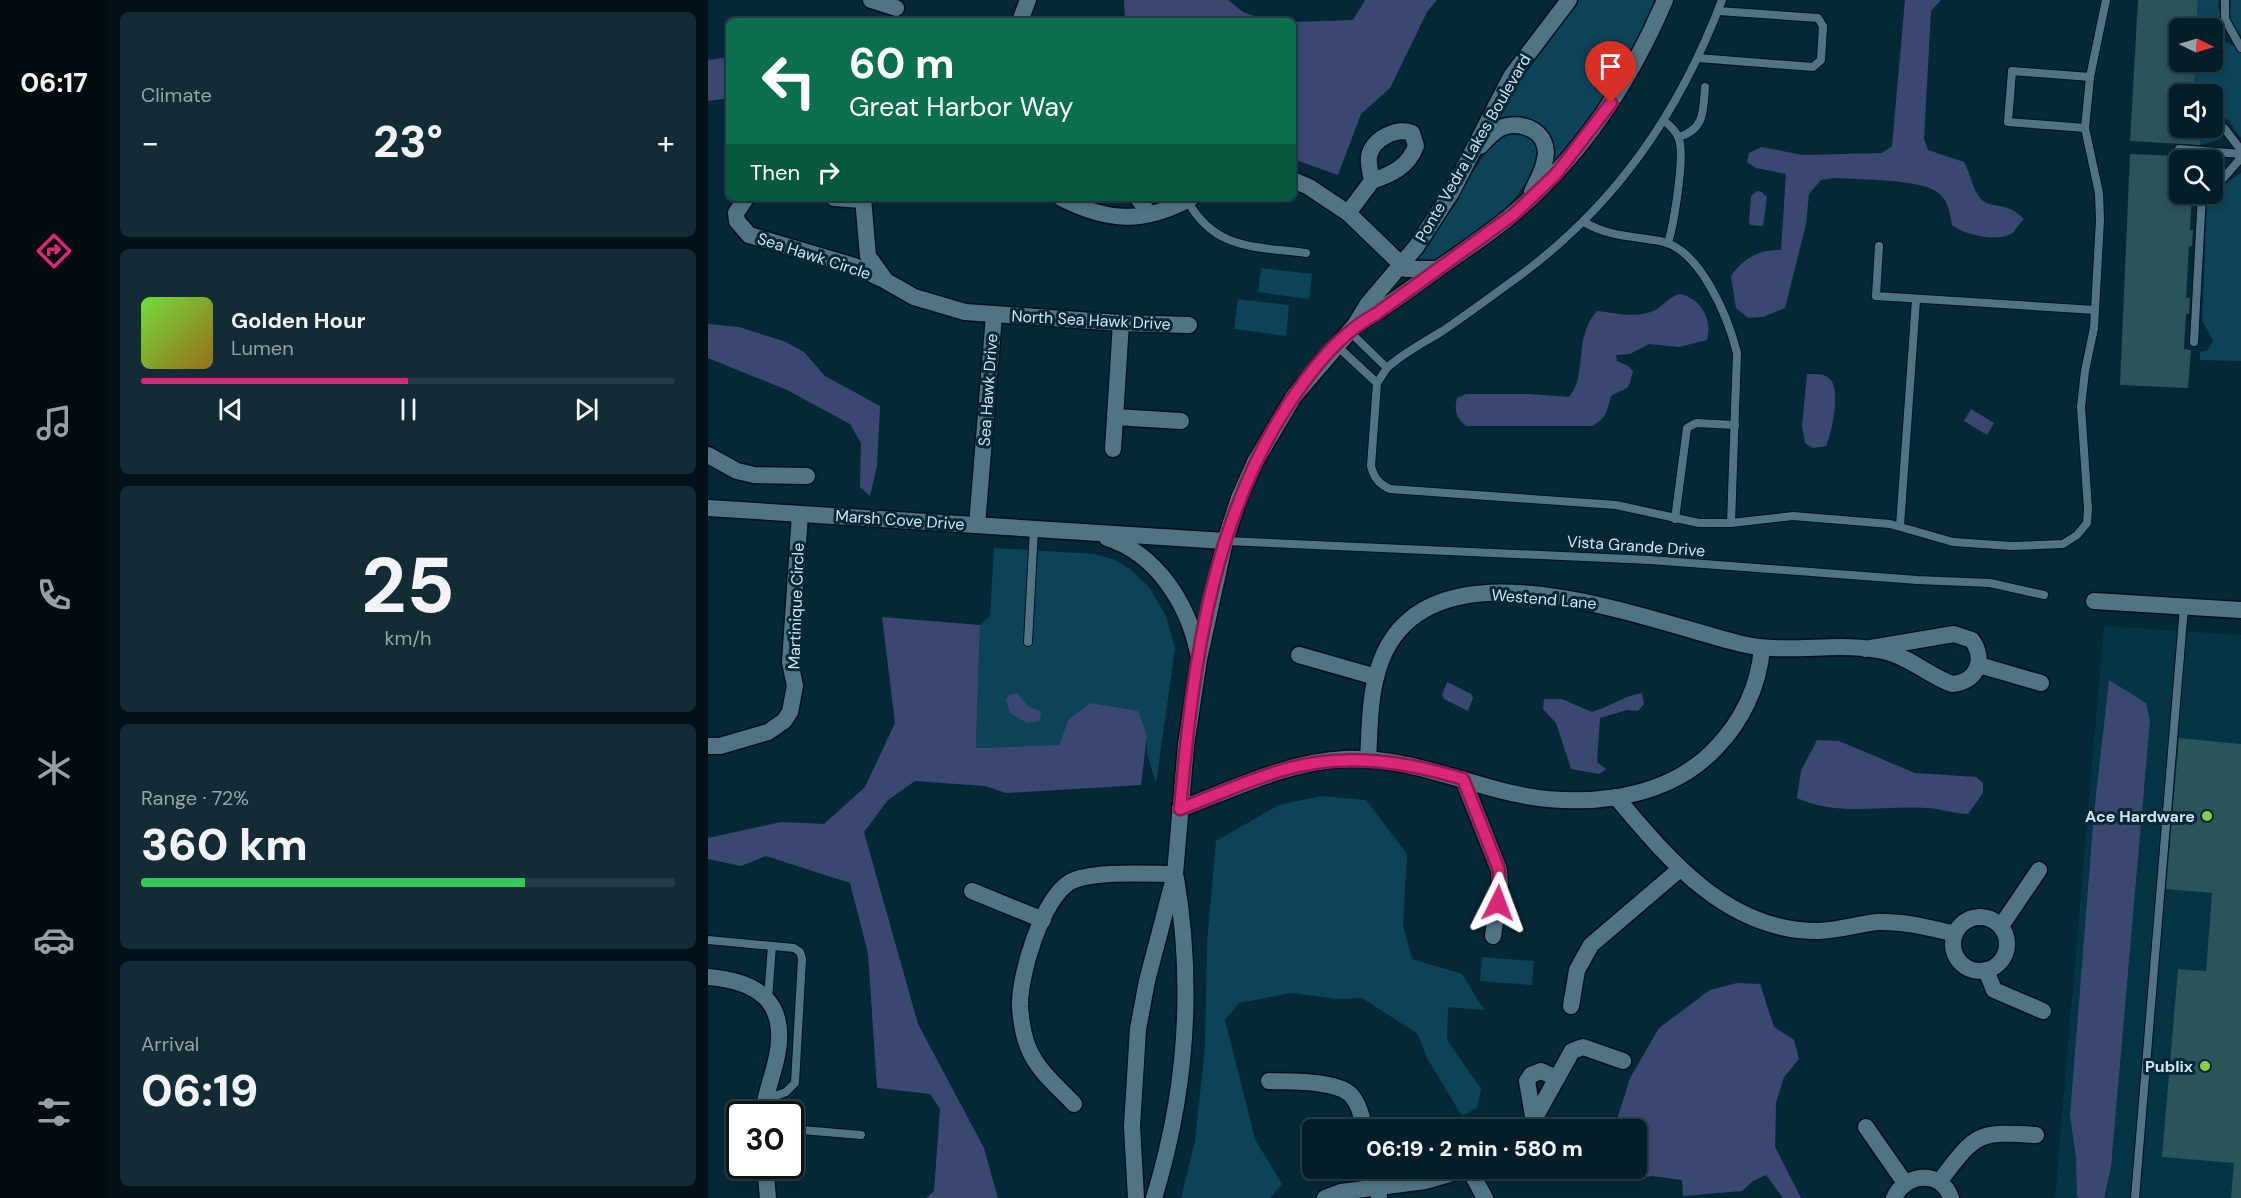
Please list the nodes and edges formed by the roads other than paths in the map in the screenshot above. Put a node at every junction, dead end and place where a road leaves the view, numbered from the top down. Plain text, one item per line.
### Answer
1 (871, 0) edge
2 (1028, 0) edge
3 (1569, 0) edge
4 (1665, 0) edge
5 (1722, 0) edge
6 (2106, 0) edge
7 (2225, 0) edge
8 (895, 10) edge
9 (1718, 11) junction
10 (1021, 18) edge
11 (2241, 48) edge
12 (1698, 58) junction
13 (2090, 77) junction
14 (1705, 87) dead end
15 (1664, 121) junction
16 (2085, 128) junction
17 (2223, 128) edge
18 (1678, 137) junction
19 (2179, 149) dead end
20 (2241, 154) edge
21 (1470, 156) junction
22 (2223, 178) edge
23 (1296, 181) edge
24 (1372, 182) dead end
25 (1530, 198) junction
26 (744, 201) edge
27 (863, 201) edge
28 (1067, 201) edge
29 (1140, 201) edge
30 (1184, 201) edge
31 (1190, 201) edge
32 (2201, 204) edge
33 (1348, 213) junction
34 (1149, 214) junction
35 (1584, 222) junction
36 (1668, 243) junction
37 (1879, 246) dead end
38 (1306, 253) dead end
39 (1401, 266) junction
40 (1437, 269) junction
41 (886, 281) junction
42 (1916, 300) junction
43 (2095, 310) junction
44 (994, 315) junction
45 (1120, 323) junction
46 (1189, 324) dead end
47 (1352, 328) junction
48 (2194, 342) dead end
49 (1336, 345) junction
50 (1387, 368) junction
51 (1377, 382) junction
52 (1115, 417) junction
53 (1181, 421) dead end
54 (1735, 425) junction
55 (1113, 449) dead end
56 (708, 455) edge
57 (807, 476) dead end
58 (708, 508) edge
59 (800, 514) junction
60 (1675, 519) junction
61 (1731, 523) junction
62 (977, 525) junction
63 (1900, 526) junction
64 (1034, 529) junction
65 (1091, 533) junction
66 (1225, 541) junction
67 (2044, 596) dead end
68 (2094, 601) dead end
69 (2184, 607) junction
70 (2241, 610) edge
71 (1028, 642) dead end
72 (1762, 648) junction
73 (1865, 649) junction
74 (1299, 655) dead end
75 (1199, 658) junction
76 (1979, 665) junction
77 (1376, 677) junction
78 (2041, 683) dead end
79 (708, 746) edge
80 (1368, 760) junction
81 (1463, 779) junction
82 (1616, 797) junction
83 (1180, 809) junction
84 (1680, 869) junction
85 (2039, 870) dead end
86 (1175, 874) junction
87 (972, 891) dead end
88 (1043, 920) junction
89 (2001, 926) junction
90 (1955, 934) junction
91 (1493, 936) dead end
92 (708, 940) edge
93 (772, 946) junction
94 (1986, 970) junction
95 (708, 977) edge
96 (768, 999) junction
97 (1571, 1006) dead end
98 (2043, 1011) dead end
99 (1623, 1060) dead end
100 (1557, 1078) junction
101 (1269, 1081) dead end
102 (765, 1101) edge
103 (773, 1101) edge
104 (1074, 1104) dead end
105 (1361, 1119) edge
106 (1530, 1119) edge
107 (1535, 1119) edge
108 (1866, 1127) dead end
109 (804, 1130) edge
110 (861, 1135) dead end
111 (2036, 1135) dead end
112 (766, 1179) edge
113 (1432, 1179) edge
114 (1475, 1179) edge
115 (1939, 1182) junction
116 (1905, 1183) junction
117 (1379, 1193) edge
118 (768, 1198) edge
119 (1136, 1198) edge
120 (1154, 1198) edge
121 (1325, 1198) edge
122 (1485, 1198) edge
123 (1894, 1198) edge
124 (1951, 1198) edge
125 (2135, 1198) edge

1 - 8 street
2 - 10 street
3 - 21 street, Ponte Vedra Lakes Boulevard
4 - 25 street, Ponte Vedra Lakes Boulevard
5 - 9 lane
6 - 13 lane
7 - 11 lane
9 - 12 lane
9 - 12 lane
12 - 15 lane
13 - 16 lane
13 - 16 lane
14 - 18 lane
15 - 18 lane
15 - 35 lane
16 - 43 lane
17 - 20 lane
18 - 36 lane
19 - 20 lane
20 - 22 lane
21 - 25 street
21 - 39 street, Ponte Vedra Lakes Boulevard
23 - 33 street
24 - 33 street
25 - 40 street, Ponte Vedra Lakes Boulevard
26 - 41 street, Sea Hawk Circle
27 - 41 street, Sea Hawk Drive
28 - 34 street
29 - 34 street
30 - 34 street
31 - 38 lane
32 - 48 lane
33 - 39 street
35 - 36 lane
35 - 50 lane
36 - 54 lane
37 - 42 lane
39 - 40 street
39 - 47 street, Ponte Vedra Lakes Boulevard
40 - 47 street, Ponte Vedra Lakes Boulevard
41 - 44 street, Sea Hawk Drive
42 - 43 lane
42 - 63 lane
43 - 63 lane
44 - 45 street, North Sea Hawk Drive
44 - 62 street, Sea Hawk Drive
45 - 46 street, North Sea Hawk Drive
45 - 52 street
47 - 49 street, Ponte Vedra Lakes Boulevard
47 - 50 lane
49 - 51 lane
49 - 66 street, Ponte Vedra Lakes Boulevard
50 - 51 lane
51 - 60 lane
52 - 53 street
52 - 55 street
54 - 60 lane
54 - 61 lane
56 - 57 street
58 - 59 street, Marsh Cove Drive
59 - 62 street, Marsh Cove Drive
59 - 79 street, Martinique Circle
60 - 61 lane
61 - 63 lane
62 - 64 street, Marsh Cove Drive
64 - 65 street, Marsh Cove Drive
64 - 71 lane
65 - 66 street, Marsh Cove Drive
65 - 75 street, Marsh Cove Drive
66 - 67 lane, Vista Grande Drive
66 - 75 street, Ponte Vedra Lakes Boulevard
68 - 69 street
69 - 70 street
69 - 125 lane
72 - 73 street, Westend Lane
72 - 77 street, Westend Lane
72 - 82 street
73 - 76 street
73 - 76 street
74 - 77 street
75 - 83 street, Ponte Vedra Lakes Boulevard
76 - 78 street
77 - 80 street, Westend Lane
80 - 81 street
80 - 83 street
81 - 82 street
81 - 91 street
82 - 84 street
83 - 86 street, Ponte Vedra Lakes Boulevard
84 - 90 street
84 - 97 street
85 - 89 street
86 - 88 street
86 - 119 street, Ponte Vedra Lakes Boulevard
86 - 120 street, Ponte Vedra Lakes Boulevard
87 - 88 street
88 - 104 street
89 - 90 street
89 - 94 street
90 - 94 street
92 - 93 lane
93 - 96 lane
93 - 103 lane
94 - 98 street
95 - 96 street
96 - 102 street
99 - 100 street
100 - 106 street
100 - 107 street
101 - 105 street
108 - 116 street
109 - 110 lane
111 - 115 street
112 - 118 street
113 - 117 street
114 - 122 street
115 - 116 street
115 - 124 street
116 - 123 street
117 - 121 street

